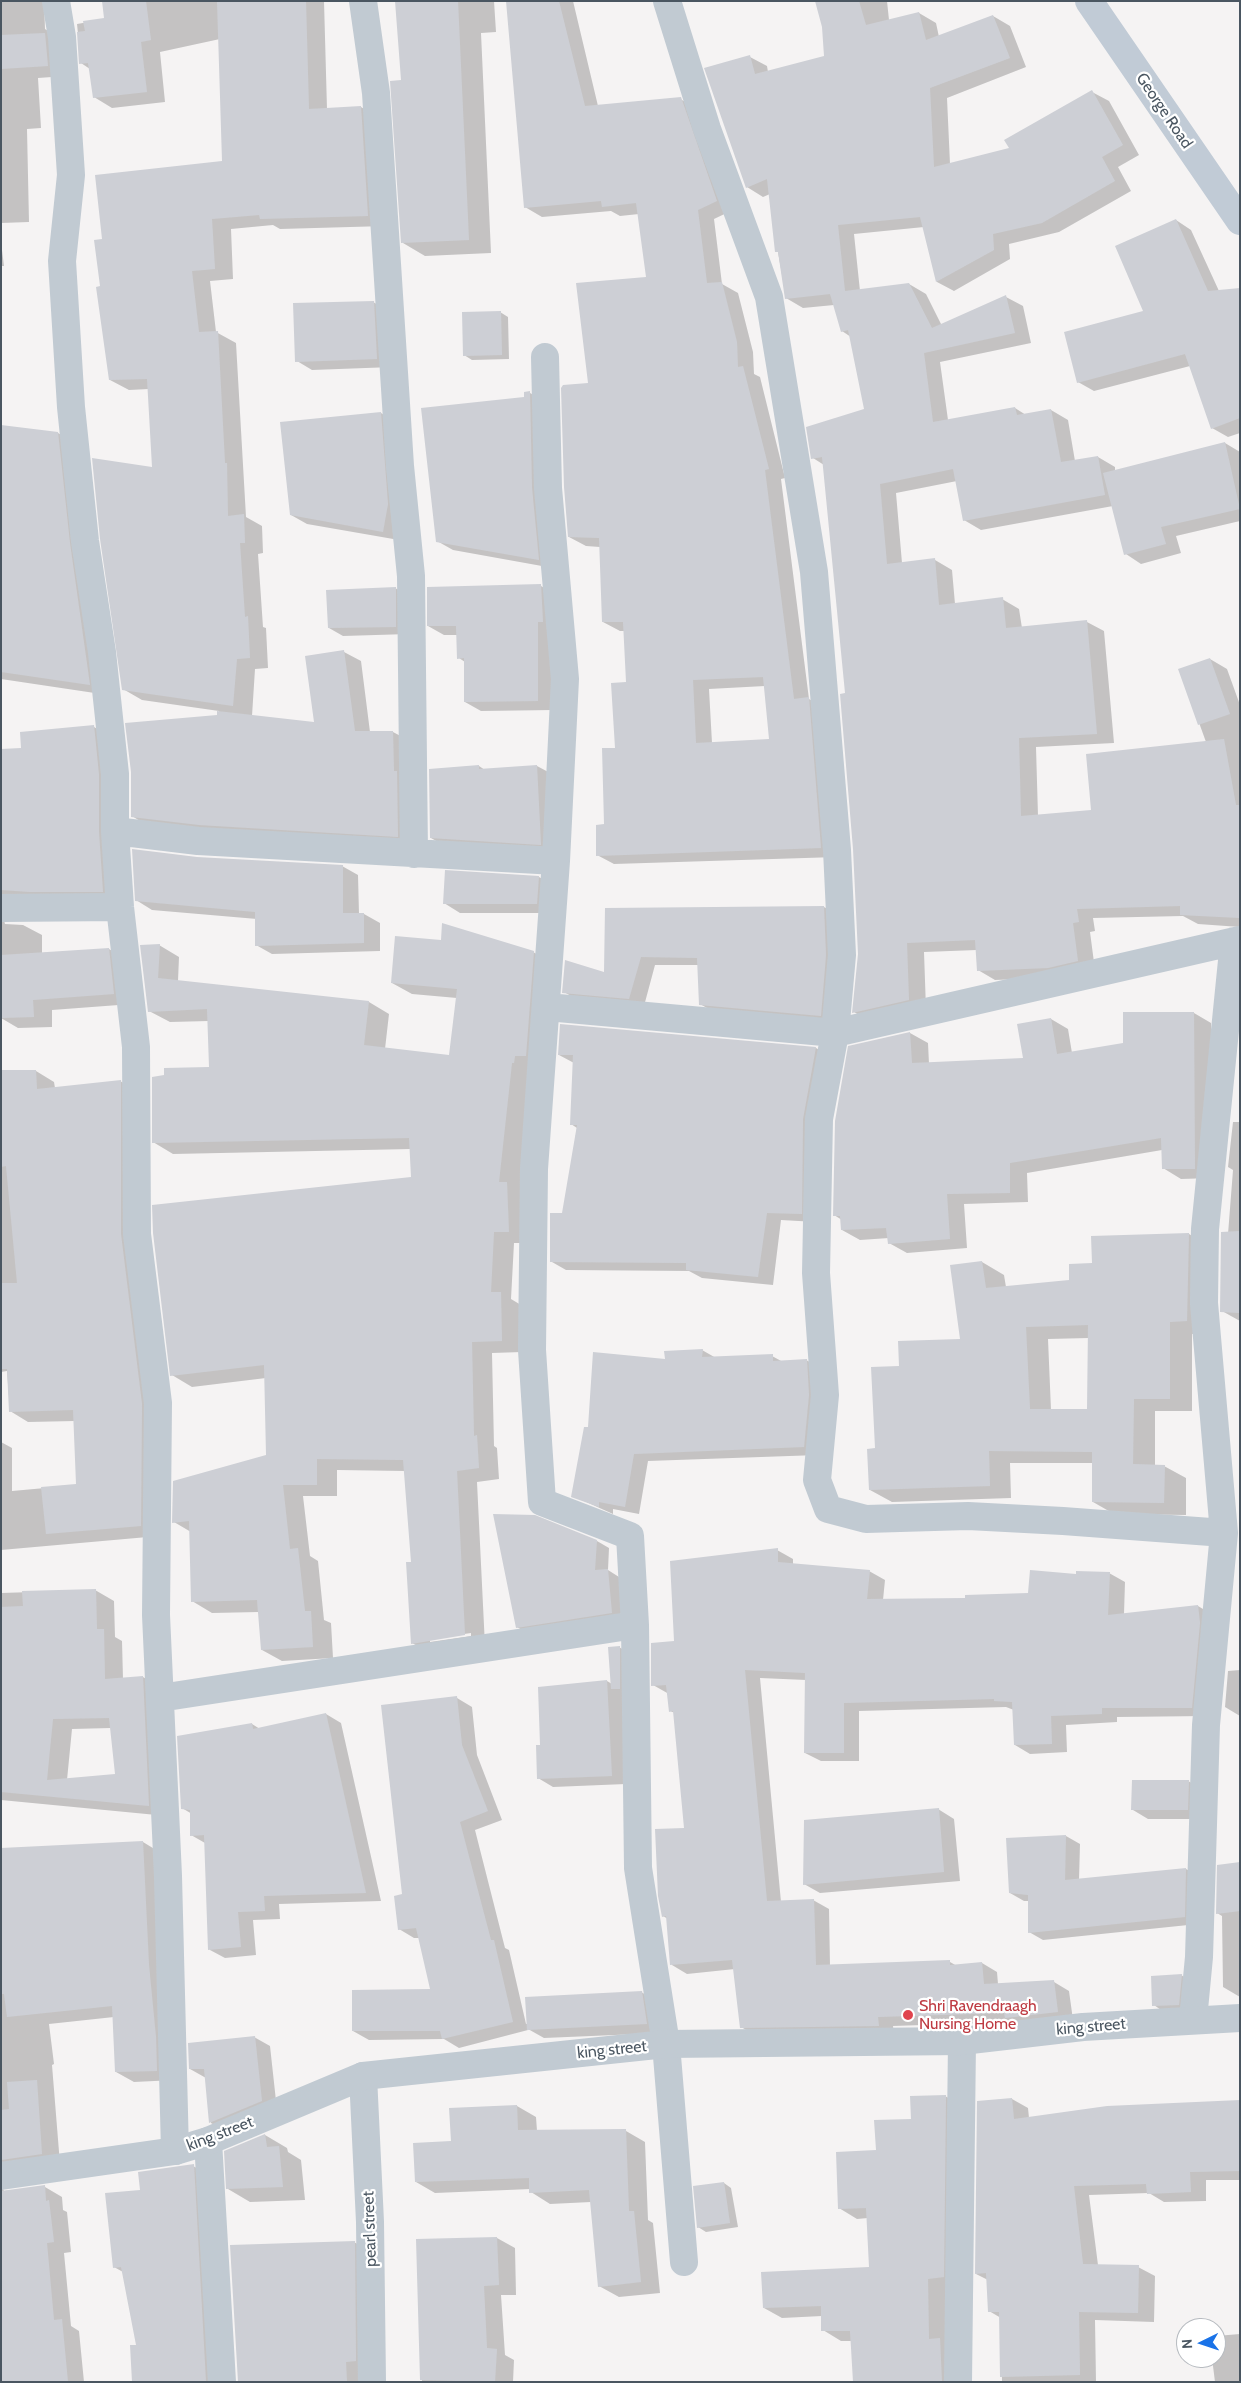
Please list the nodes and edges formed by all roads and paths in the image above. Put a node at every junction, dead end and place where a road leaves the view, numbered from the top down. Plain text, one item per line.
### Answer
1 (56, 1) edge
2 (363, 1) edge
3 (667, 1) edge
4 (1089, 1) edge
5 (1240, 221) edge
6 (545, 357) dead end
7 (115, 831) junction
8 (414, 854) junction
9 (556, 861) junction
10 (120, 907) junction
11 (1, 908) edge
12 (1237, 940) edge
13 (547, 1007) junction
14 (836, 1034) junction
15 (1224, 1533) junction
16 (635, 1625) junction
17 (160, 1698) junction
18 (1240, 2018) edge
19 (1193, 2020) junction
20 (962, 2041) junction
21 (666, 2044) junction
22 (363, 2076) junction
23 (208, 2141) junction
24 (175, 2151) junction
25 (1, 2176) edge
26 (684, 2262) dead end
27 (222, 2382) edge
28 (372, 2382) edge
29 (958, 2382) edge

1 - 7 street
2 - 8 street
3 - 14 street
4 - 5 main road, George Road
6 - 9 street
7 - 8 street
7 - 10 street
8 - 9 street
9 - 13 street
10 - 11 street
10 - 17 street
12 - 14 street
12 - 15 street
13 - 14 street
13 - 16 street
14 - 15 street
15 - 19 street
16 - 17 street
16 - 21 street
17 - 24 street
18 - 19 street, king street
19 - 20 street, king street
20 - 21 street, king street
20 - 29 street
21 - 22 street, king street
21 - 26 street
22 - 23 street, king street
22 - 28 street, pearl street
23 - 24 street, king street
23 - 27 street
24 - 25 street, king street

